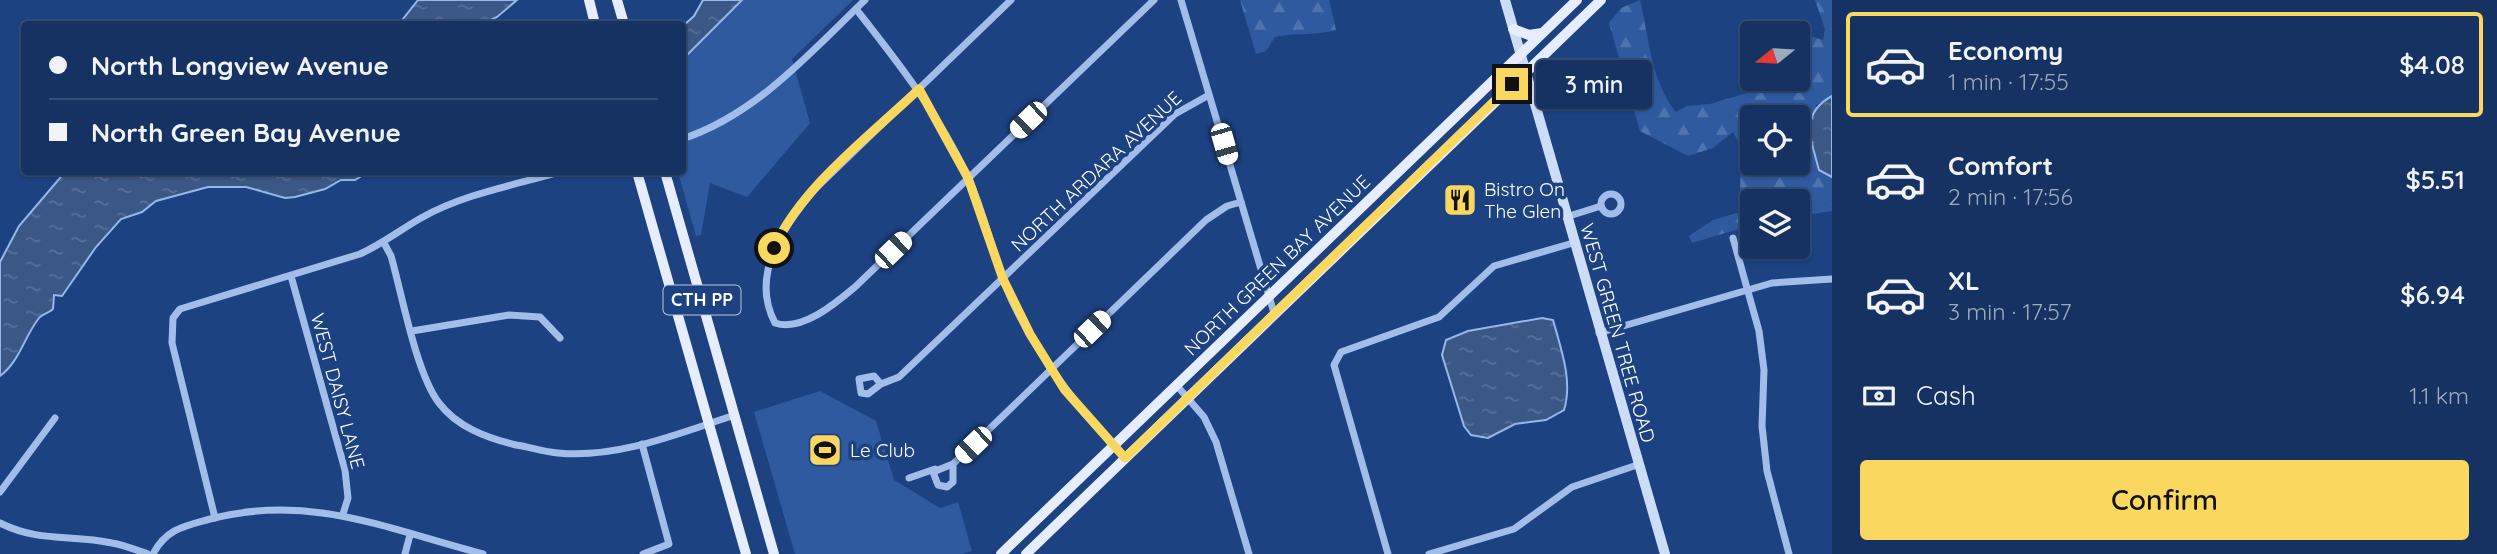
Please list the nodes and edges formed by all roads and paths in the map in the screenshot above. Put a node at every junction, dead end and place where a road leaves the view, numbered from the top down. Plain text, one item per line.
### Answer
1 (589, 0) edge
2 (617, 0) edge
3 (865, 0) edge
4 (1011, 0) edge
5 (1154, 0) edge
6 (1181, 0) edge
7 (1505, 0) edge
8 (1577, 0) edge
9 (1601, 0) edge
10 (856, 9) junction
11 (594, 21) edge
12 (623, 21) edge
13 (1513, 29) junction
14 (1542, 33) junction
15 (1520, 54) junction
16 (1525, 71) junction
17 (919, 89) junction
18 (1209, 95) junction
19 (686, 137) edge
20 (550, 175) edge
21 (638, 175) edge
22 (666, 175) edge
23 (968, 178) junction
24 (1241, 202) junction
25 (1601, 206) dead end
26 (1566, 217) junction
27 (1733, 238) dead end
28 (384, 243) junction
29 (1573, 243) junction
30 (291, 276) junction
31 (1003, 279) junction
32 (1832, 279) edge
33 (1749, 289) junction
34 (1269, 296) junction
35 (1274, 313) junction
36 (412, 331) junction
37 (1599, 333) junction
38 (560, 338) dead end
39 (1052, 369) junction
40 (881, 384) dead end
41 (1178, 387) junction
42 (1187, 398) junction
43 (735, 415) junction
44 (55, 418) dead end
45 (710, 423) junction
46 (642, 444) junction
47 (1114, 447) junction
48 (1125, 458) junction
49 (953, 464) junction
50 (1637, 465) junction
51 (936, 469) junction
52 (909, 478) dead end
53 (0, 492) edge
54 (342, 514) junction
55 (215, 518) junction
56 (0, 523) edge
57 (410, 535) junction
58 (151, 554) edge
59 (405, 554) edge
60 (483, 554) edge
61 (643, 554) edge
62 (746, 554) edge
63 (774, 554) edge
64 (1001, 554) edge
65 (1026, 554) edge
66 (1249, 554) edge
67 (1388, 554) edge
68 (1429, 554) edge
69 (1665, 554) edge
70 (1789, 554) edge

1 - 11 main road
2 - 12 main road
3 - 10 street
4 - 17 street
5 - 23 street
6 - 18 street
7 - 13 street, WEST GREEN TREE ROAD
8 - 14 main road, NORTH GREEN BAY AVENUE
9 - 16 main road, NORTH GREEN BAY AVENUE
10 - 17 street
10 - 19 street
13 - 14 main road
13 - 15 street, WEST GREEN TREE ROAD
14 - 15 main road, NORTH GREEN BAY AVENUE
15 - 16 street, WEST GREEN TREE ROAD
15 - 34 main road, NORTH GREEN BAY AVENUE
16 - 26 street, WEST GREEN TREE ROAD
16 - 35 main road, NORTH GREEN BAY AVENUE
17 - 23 street
17 - 23 street
18 - 24 street
18 - 31 street, NORTH ARDARA AVENUE
20 - 28 street
21 - 45 main road, CTH PP
22 - 43 main road, CTH PP
23 - 31 street
24 - 34 street
24 - 39 street
25 - 26 street
26 - 29 street, WEST GREEN TREE ROAD
27 - 33 street
28 - 30 street
28 - 36 street
29 - 37 street, WEST GREEN TREE ROAD
29 - 67 street
30 - 54 street, WEST DAISY LANE
30 - 55 street
31 - 39 street
31 - 40 street, NORTH ARDARA AVENUE
32 - 33 street
33 - 37 street
33 - 70 street
34 - 35 street
34 - 41 main road, NORTH GREEN BAY AVENUE
35 - 42 main road, NORTH GREEN BAY AVENUE
36 - 38 street
36 - 46 street
37 - 50 street, WEST GREEN TREE ROAD
39 - 47 street
39 - 49 street
41 - 42 street
41 - 47 main road, NORTH GREEN BAY AVENUE
42 - 48 main road, NORTH GREEN BAY AVENUE
42 - 66 street
43 - 45 street
43 - 63 main road, CTH PP
44 - 53 street
45 - 46 street
45 - 62 main road, CTH PP
46 - 61 street
47 - 48 street
47 - 64 main road, NORTH GREEN BAY AVENUE
48 - 65 main road, NORTH GREEN BAY AVENUE
49 - 51 street
49 - 51 street
50 - 68 street
50 - 69 street, WEST GREEN TREE ROAD
51 - 52 street
54 - 55 street
54 - 57 street
55 - 58 street
56 - 58 street
57 - 59 street
57 - 60 street

